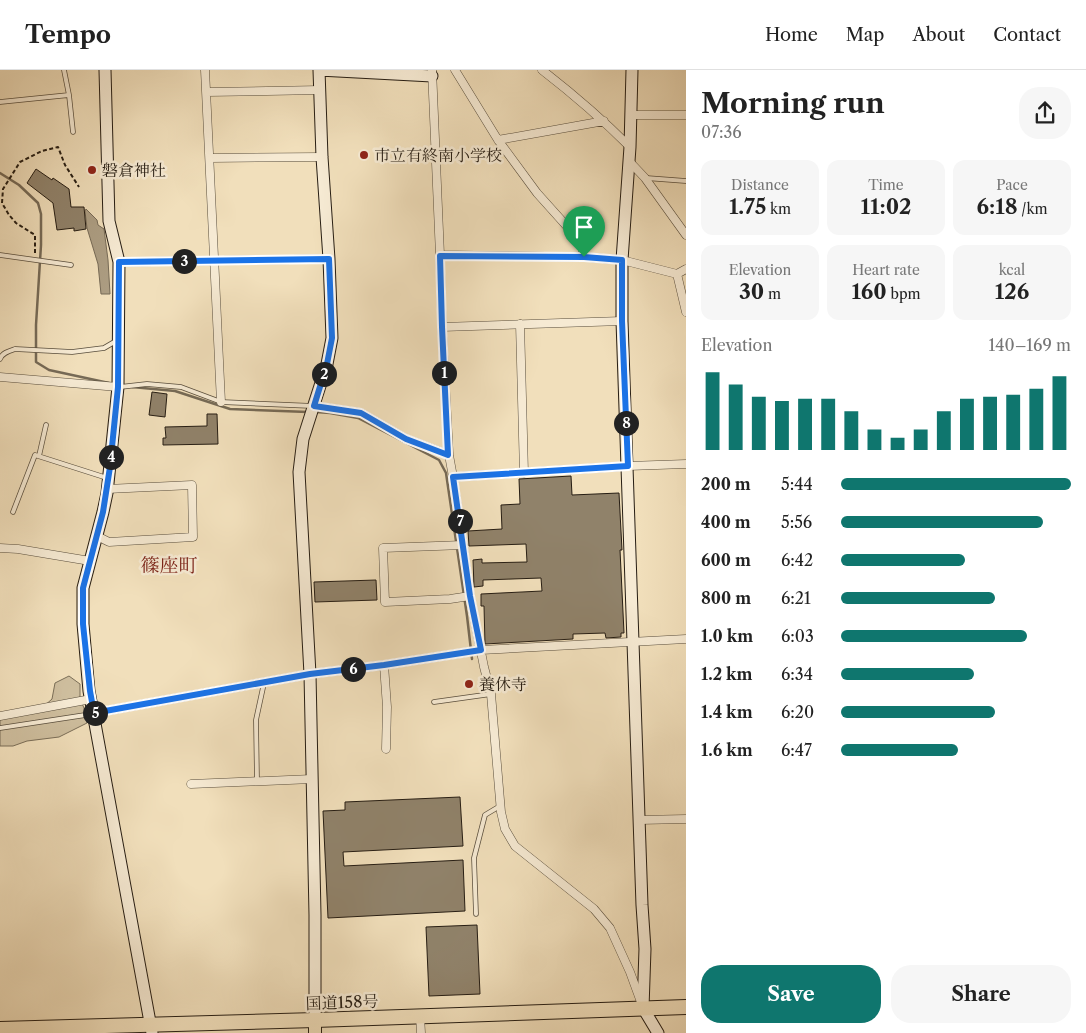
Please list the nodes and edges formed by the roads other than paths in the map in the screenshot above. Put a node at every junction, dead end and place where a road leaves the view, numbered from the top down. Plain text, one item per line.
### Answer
1 (64, 70) edge
2 (105, 70) edge
3 (205, 70) edge
4 (319, 70) edge
5 (455, 70) edge
6 (542, 70) edge
7 (632, 70) edge
8 (432, 73) edge
9 (320, 90) junction
10 (207, 92) junction
11 (70, 95) junction
12 (0, 102) edge
13 (631, 115) junction
14 (686, 115) edge
15 (604, 121) junction
16 (73, 132) dead end
17 (498, 140) junction
18 (630, 147) junction
19 (322, 157) junction
20 (210, 158) junction
21 (629, 161) junction
22 (645, 178) junction
23 (686, 181) edge
24 (686, 235) edge
25 (0, 254) edge
26 (440, 256) junction
27 (584, 257) junction
28 (329, 259) junction
29 (622, 260) junction
30 (214, 261) junction
31 (119, 262) junction
32 (71, 265) dead end
33 (686, 269) edge
34 (677, 274) junction
35 (686, 312) edge
36 (622, 321) junction
37 (520, 324) junction
38 (442, 327) junction
39 (118, 340) junction
40 (0, 359) edge
41 (0, 377) edge
42 (118, 387) junction
43 (221, 402) junction
44 (314, 406) junction
45 (46, 425) dead end
46 (448, 455) junction
47 (39, 456) junction
48 (686, 464) edge
49 (628, 466) junction
50 (524, 473) junction
51 (453, 477) junction
52 (108, 484) junction
53 (13, 512) dead end
54 (97, 536) junction
55 (463, 546) junction
56 (0, 548) edge
57 (90, 561) junction
58 (470, 596) junction
59 (686, 639) edge
60 (634, 642) junction
61 (481, 650) junction
62 (384, 665) junction
63 (310, 674) junction
64 (264, 683) junction
65 (491, 694) junction
66 (91, 699) junction
67 (434, 702) dead end
68 (94, 713) junction
69 (0, 716) edge
70 (0, 728) edge
71 (386, 749) dead end
72 (312, 780) junction
73 (257, 782) junction
74 (191, 784) dead end
75 (501, 806) junction
76 (686, 819) edge
77 (639, 820) junction
78 (476, 914) dead end
79 (686, 1007) edge
80 (643, 1008) junction
81 (420, 1016) junction
82 (315, 1027) edge
83 (0, 1029) edge
84 (151, 1029) edge
85 (421, 1033) edge
86 (658, 1033) edge

1 - 11 lane
2 - 31 street
3 - 10 street
4 - 8 street
4 - 9 street
5 - 17 street
6 - 15 street
7 - 13 street
8 - 26 street
9 - 10 street
9 - 19 street
10 - 20 street
11 - 12 lane
11 - 16 lane
13 - 14 street
13 - 18 street
15 - 17 street
15 - 18 street
17 - 27 street
18 - 21 street
19 - 20 street
19 - 28 street
20 - 30 street
21 - 22 street
21 - 29 street
22 - 23 lane
22 - 24 street
25 - 32 lane
26 - 27 street
26 - 38 street
27 - 29 street
28 - 30 street
28 - 44 street
29 - 34 street
29 - 36 street
30 - 31 street
30 - 43 street
31 - 39 street
33 - 34 street
34 - 35 street
36 - 37 street
36 - 49 street
37 - 38 street
37 - 50 street
38 - 46 street
39 - 40 lane
39 - 42 street
41 - 42 street
42 - 43 lane
42 - 52 street
43 - 44 lane
44 - 46 street
44 - 63 street
45 - 47 lane
46 - 51 street
47 - 52 lane
47 - 53 lane
48 - 49 street
49 - 50 street
49 - 60 street
50 - 51 street
51 - 55 street
52 - 54 street
52 - 54 street
54 - 57 street
55 - 58 street
55 - 58 street
56 - 57 street
57 - 66 street
58 - 61 street
59 - 60 street
60 - 61 street
60 - 77 street
61 - 62 street
61 - 65 street
62 - 63 street
62 - 71 street
63 - 64 street
63 - 72 street
64 - 68 street
64 - 73 lane
65 - 67 lane
65 - 75 street
66 - 68 street
66 - 69 street
68 - 70 lane
68 - 84 street
72 - 73 street
72 - 82 street
73 - 74 street
75 - 78 lane
75 - 80 street
76 - 77 street
77 - 80 street
79 - 80 highway, 国道158号
80 - 81 highway, 国道158号
80 - 86 street
81 - 82 highway, 国道158号
81 - 85 street
82 - 84 highway, 国道158号
83 - 84 highway, 国道158号

